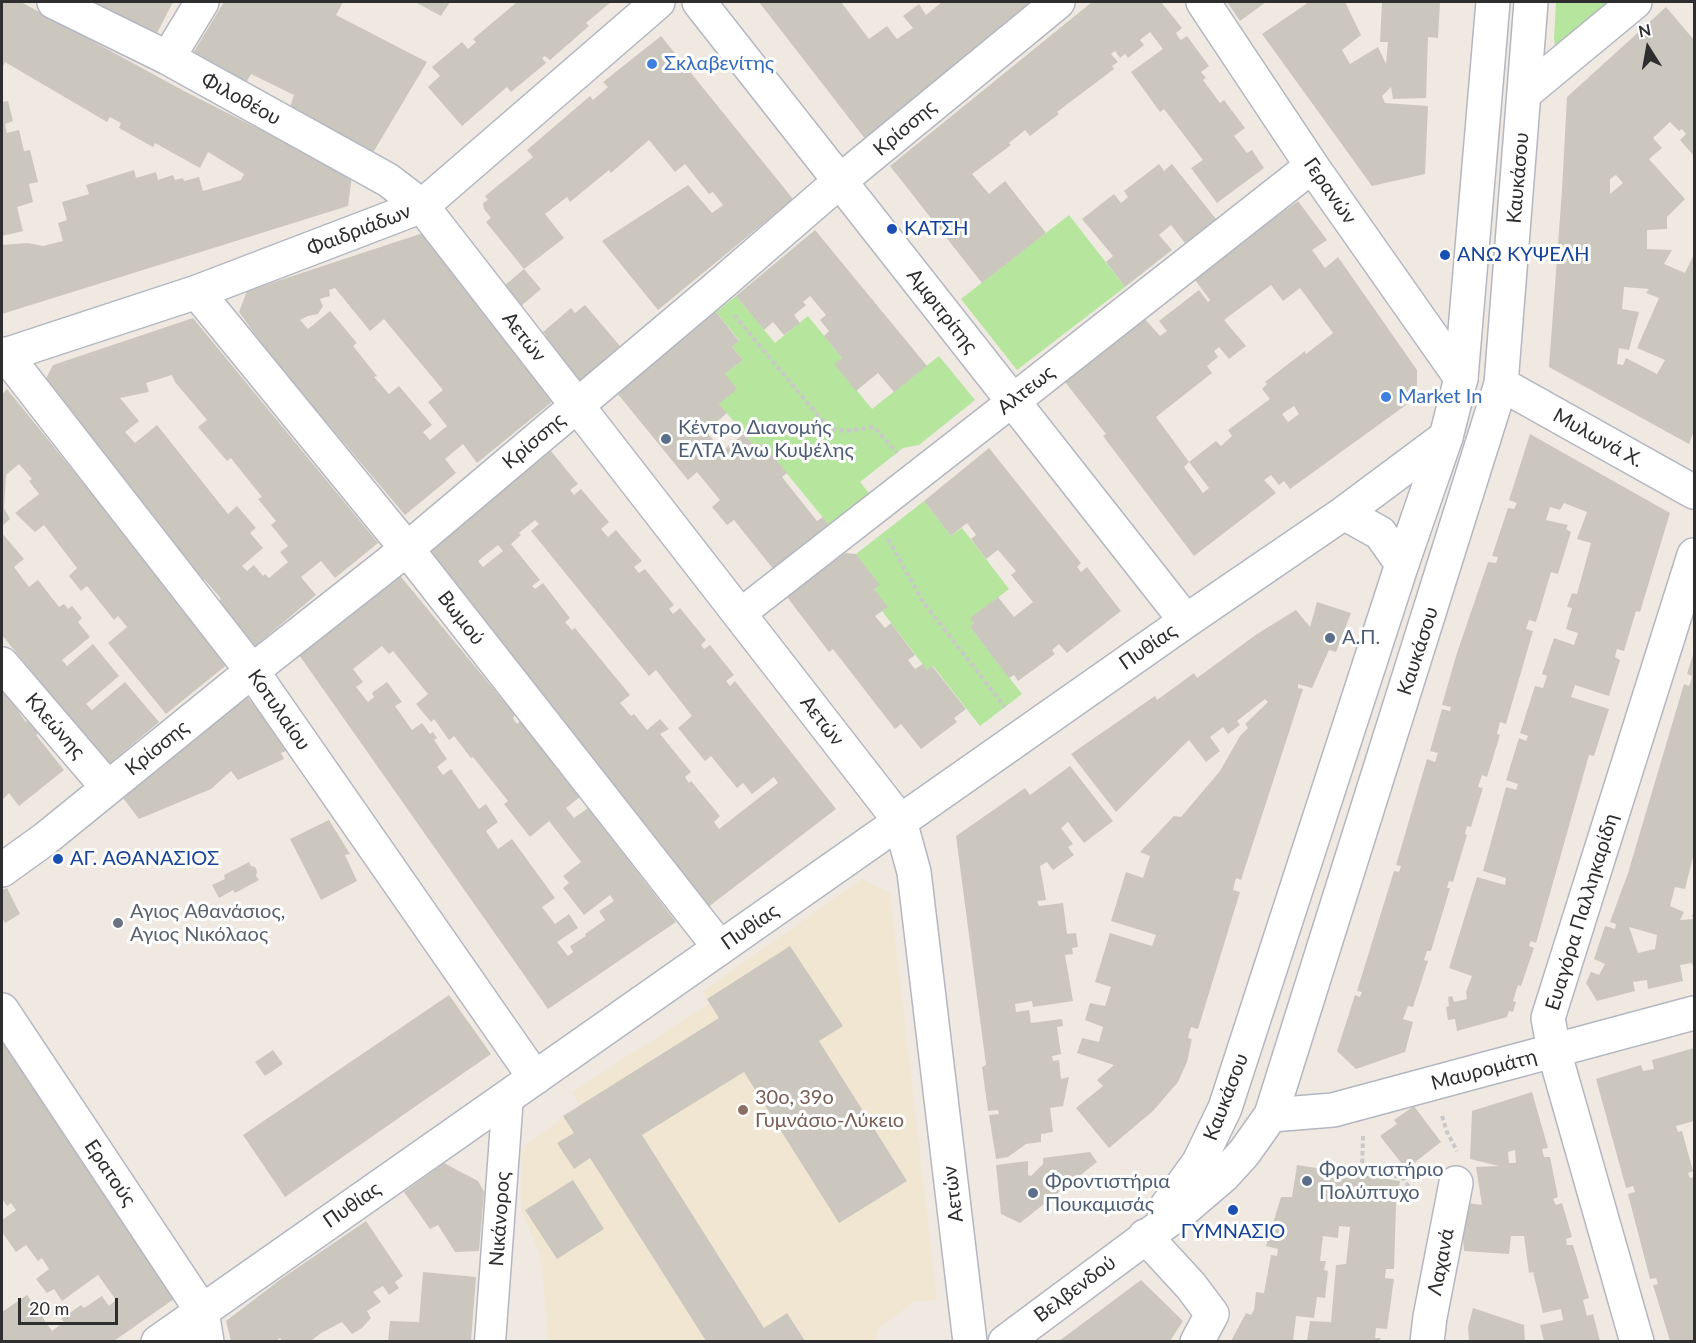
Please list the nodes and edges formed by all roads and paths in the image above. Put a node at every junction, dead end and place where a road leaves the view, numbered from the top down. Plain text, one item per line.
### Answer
1 (54, 2) edge
2 (202, 2) edge
3 (658, 2) edge
4 (699, 2) edge
5 (1058, 2) edge
6 (1203, 2) edge
7 (1493, 2) edge
8 (1531, 2) edge
9 (1635, 2) edge
10 (168, 58) junction
11 (1525, 93) junction
12 (1312, 166) junction
13 (840, 181) junction
14 (422, 206) junction
15 (714, 290) junction
16 (197, 292) junction
17 (3, 355) edge
18 (1461, 378) junction
19 (1501, 384) junction
20 (1013, 401) junction
21 (577, 405) junction
22 (1446, 437) junction
23 (915, 477) junction
24 (1695, 492) edge
25 (870, 512) junction
26 (1344, 513) junction
27 (407, 549) junction
28 (1695, 555) edge
29 (1402, 564) junction
30 (740, 614) junction
31 (1186, 621) junction
32 (2, 664) edge
33 (252, 671) junction
34 (1026, 733) junction
35 (108, 788) junction
36 (900, 821) junction
37 (2, 870) edge
38 (720, 948) junction
39 (2, 1010) edge
40 (1695, 1013) edge
41 (1554, 1051) junction
42 (535, 1078) junction
43 (1433, 1084) junction
44 (508, 1096) junction
45 (1271, 1115) junction
46 (1362, 1171) dead end
47 (1402, 1177) dead end
48 (1456, 1183) joint
49 (1145, 1236) junction
50 (204, 1326) edge
51 (158, 1341) edge
52 (490, 1341) edge
53 (970, 1341) edge
54 (1005, 1341) edge
55 (1197, 1341) edge
56 (1427, 1341) edge
57 (1637, 1341) edge

1 - 10 street, Φιλοθέου
2 - 10 street
3 - 14 street, Φαιδριάδων
4 - 13 street, Αμφιτρίτης
5 - 13 street, Κρίσσης
6 - 12 street, Γερανών
7 - 18 street, Καυκάσου
8 - 11 street, Καυκάσου
9 - 11 street
10 - 14 street, Φιλοθέου
11 - 19 street, Καυκάσου
12 - 18 street, Γερανών
12 - 20 street, Αλτεως
13 - 15 street, Κρίσσης
13 - 20 street, Αμφιτρίτης
14 - 16 street, Φαιδριάδων
14 - 21 street, Αετών
15 - 21 street, Κρίσσης
15 - 23 path
16 - 17 street, Φαιδριάδων
16 - 27 street, Βωμού
17 - 33 street, Κοτυλαίου
18 - 22 street, Καυκάσου
19 - 24 street, Μυλωνά Χ.
19 - 45 street, Καυκάσου
20 - 23 street, Αλτεως
20 - 31 street, Αμφιτρίτης
21 - 27 street, Κρίσσης
21 - 30 street, Αετών
22 - 26 street, Πυθίας
22 - 29 street, Καυκάσου
23 - 25 street, Αλτεως
25 - 30 street, Αλτεως
25 - 34 path
26 - 29 street
26 - 31 street, Πυθίας
27 - 33 street, Κρίσσης
27 - 38 street, Βωμού
28 - 41 street, Ευαγόρα Παλληκαρίδη
29 - 49 street, Καυκάσου
30 - 36 street, Αετών
31 - 34 street, Πυθίας
32 - 35 street, Κλεώνης
33 - 35 street, Κρίσσης
33 - 42 street, Κοτυλαίου
34 - 36 street, Πυθίας
35 - 37 street, Κρίσσης
36 - 38 street, Πυθίας
36 - 53 street, Αετών
38 - 42 street, Πυθίας
39 - 50 street, Ερατούς
40 - 41 street, Μαυρομάτη
41 - 43 street, Μαυρομάτη
41 - 57 street, Ευαγόρα Παλληκαρίδη
42 - 44 street, Πυθίας
43 - 45 street, Μαυρομάτη
43 - 48 path
44 - 50 street, Πυθίας
44 - 52 street, Νικάνορος
45 - 49 street, Καυκάσου
46 - 47 path
48 - 56 street, Λαχανά
49 - 54 street, Βελβενδού
49 - 55 street
50 - 51 street, Πυθίας

